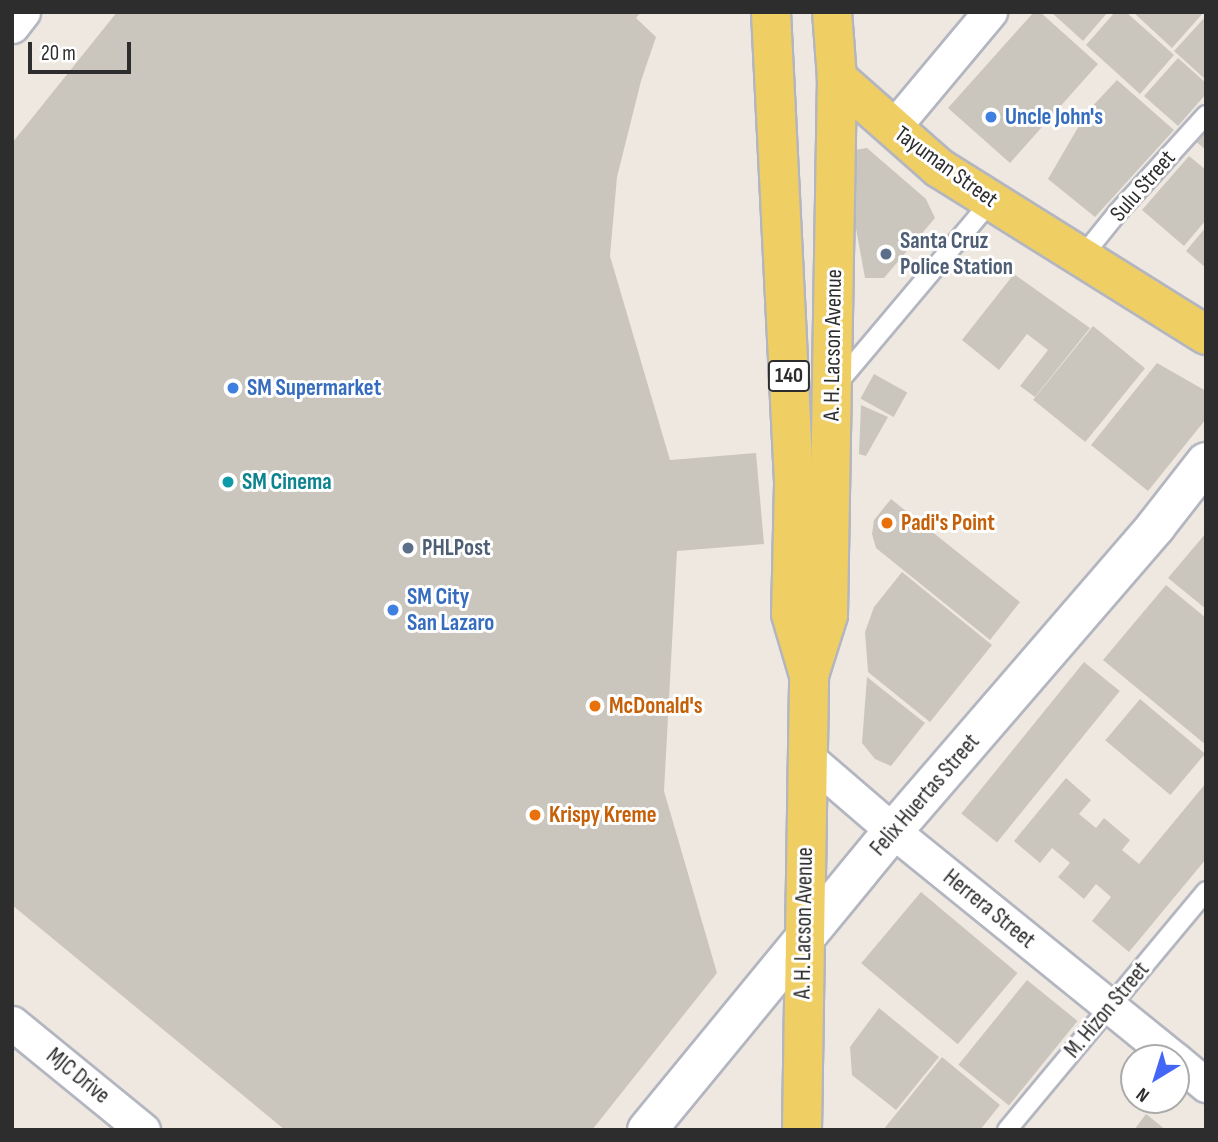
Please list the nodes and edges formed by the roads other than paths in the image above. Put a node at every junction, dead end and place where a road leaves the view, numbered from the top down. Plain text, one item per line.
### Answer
1 (23, 12) edge
2 (832, 12) edge
3 (990, 12) edge
4 (766, 17) edge
5 (12, 26) edge
6 (837, 78) junction
7 (1206, 115) edge
8 (892, 129) junction
9 (991, 201) junction
10 (1082, 258) junction
11 (1206, 335) edge
12 (832, 390) junction
13 (1206, 462) edge
14 (809, 675) junction
15 (807, 757) junction
16 (893, 831) junction
17 (1206, 891) edge
18 (804, 937) junction
19 (1110, 1007) junction
20 (14, 1029) edge
21 (1156, 1044) edge
22 (1190, 1071) edge
23 (1206, 1084) edge
24 (143, 1130) edge
25 (648, 1130) edge
26 (802, 1130) edge
27 (1007, 1130) edge

1 - 5 street
2 - 6 main road, A. H. Lacson Avenue
3 - 8 street
4 - 14 main road, A. H. Lacson Avenue / 140
6 - 8 main road, Tayuman Street
6 - 12 main road, A. H. Lacson Avenue
7 - 10 lane, Sulu Street
8 - 9 main road, Tayuman Street
9 - 10 main road, Tayuman Street
9 - 12 lane
10 - 11 main road, Tayuman Street
12 - 14 main road, A. H. Lacson Avenue
13 - 16 street, Felix Huertas Street
14 - 15 main road, A. H. Lacson Avenue / 140
15 - 16 street, Herrera Street
15 - 18 main road, A. H. Lacson Avenue
16 - 18 street, Felix Huertas Street
16 - 19 street, Herrera Street
17 - 19 lane, M. Hizon Street
18 - 25 street, Felix Huertas Street
18 - 26 main road, A. H. Lacson Avenue
19 - 21 street, Herrera Street
19 - 27 lane, M. Hizon Street
20 - 24 street, MJC Drive
22 - 23 street, Herrera Street

